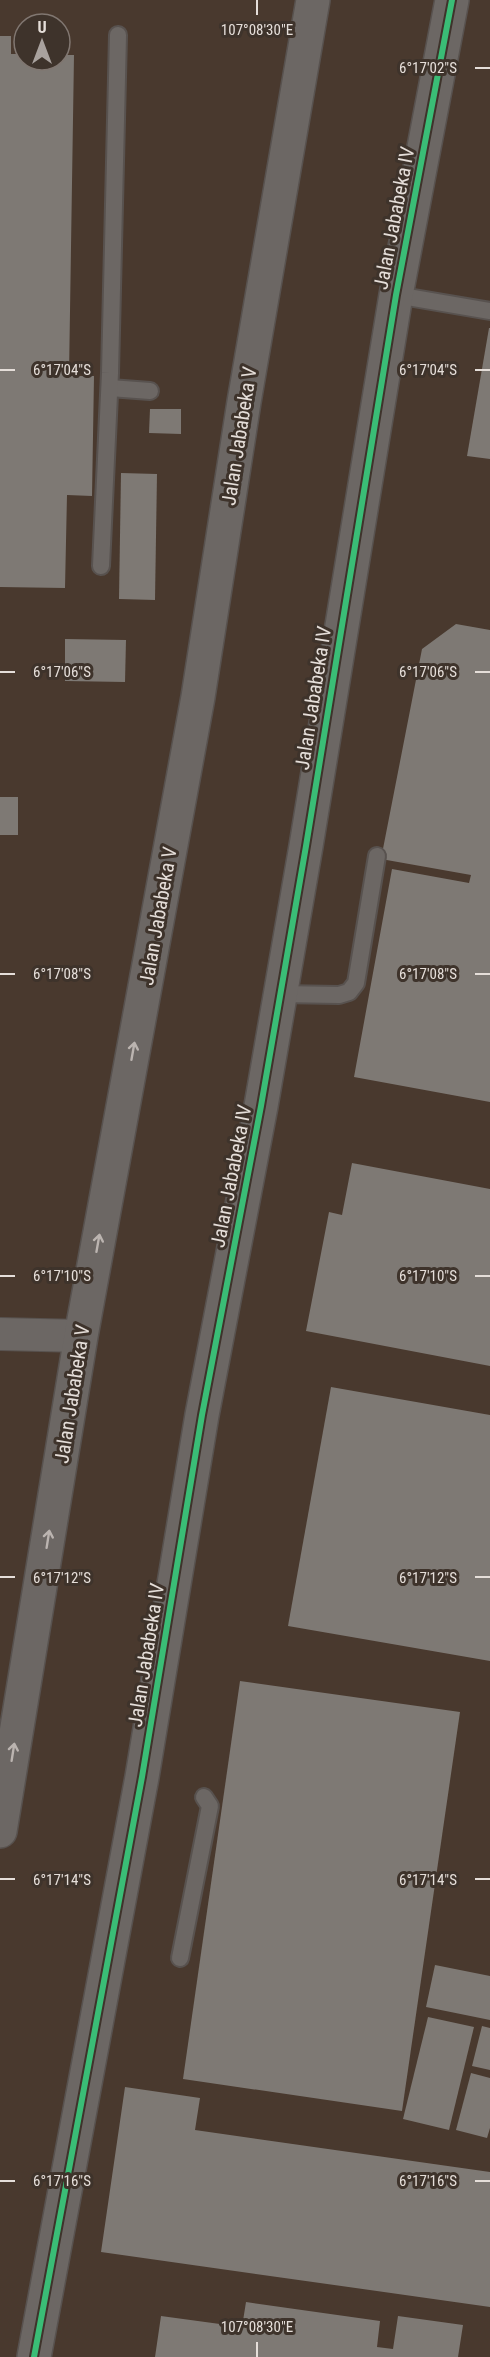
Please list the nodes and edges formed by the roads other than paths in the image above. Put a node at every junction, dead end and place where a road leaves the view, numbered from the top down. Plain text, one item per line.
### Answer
1 (313, 0) edge
2 (452, 0) edge
3 (118, 34) dead end
4 (396, 295) junction
5 (490, 311) edge
6 (110, 388) junction
7 (150, 391) dead end
8 (101, 567) dead end
9 (377, 856) dead end
10 (279, 994) junction
11 (0, 1334) edge
12 (81, 1336) junction
13 (204, 1797) dead end
14 (0, 1831) edge
15 (180, 1958) dead end
16 (34, 2357) edge

12 -> 1 street, Jalan Jababeka V
2 - 4 street, Jalan Jababeka IV
3 - 6 lane
4 - 5 lane
4 - 10 street, Jalan Jababeka IV
6 - 7 lane
6 - 8 lane
9 - 10 lane
10 - 16 street, Jalan Jababeka IV
11 - 12 street
14 -> 12 street, Jalan Jababeka V
13 - 15 lane

